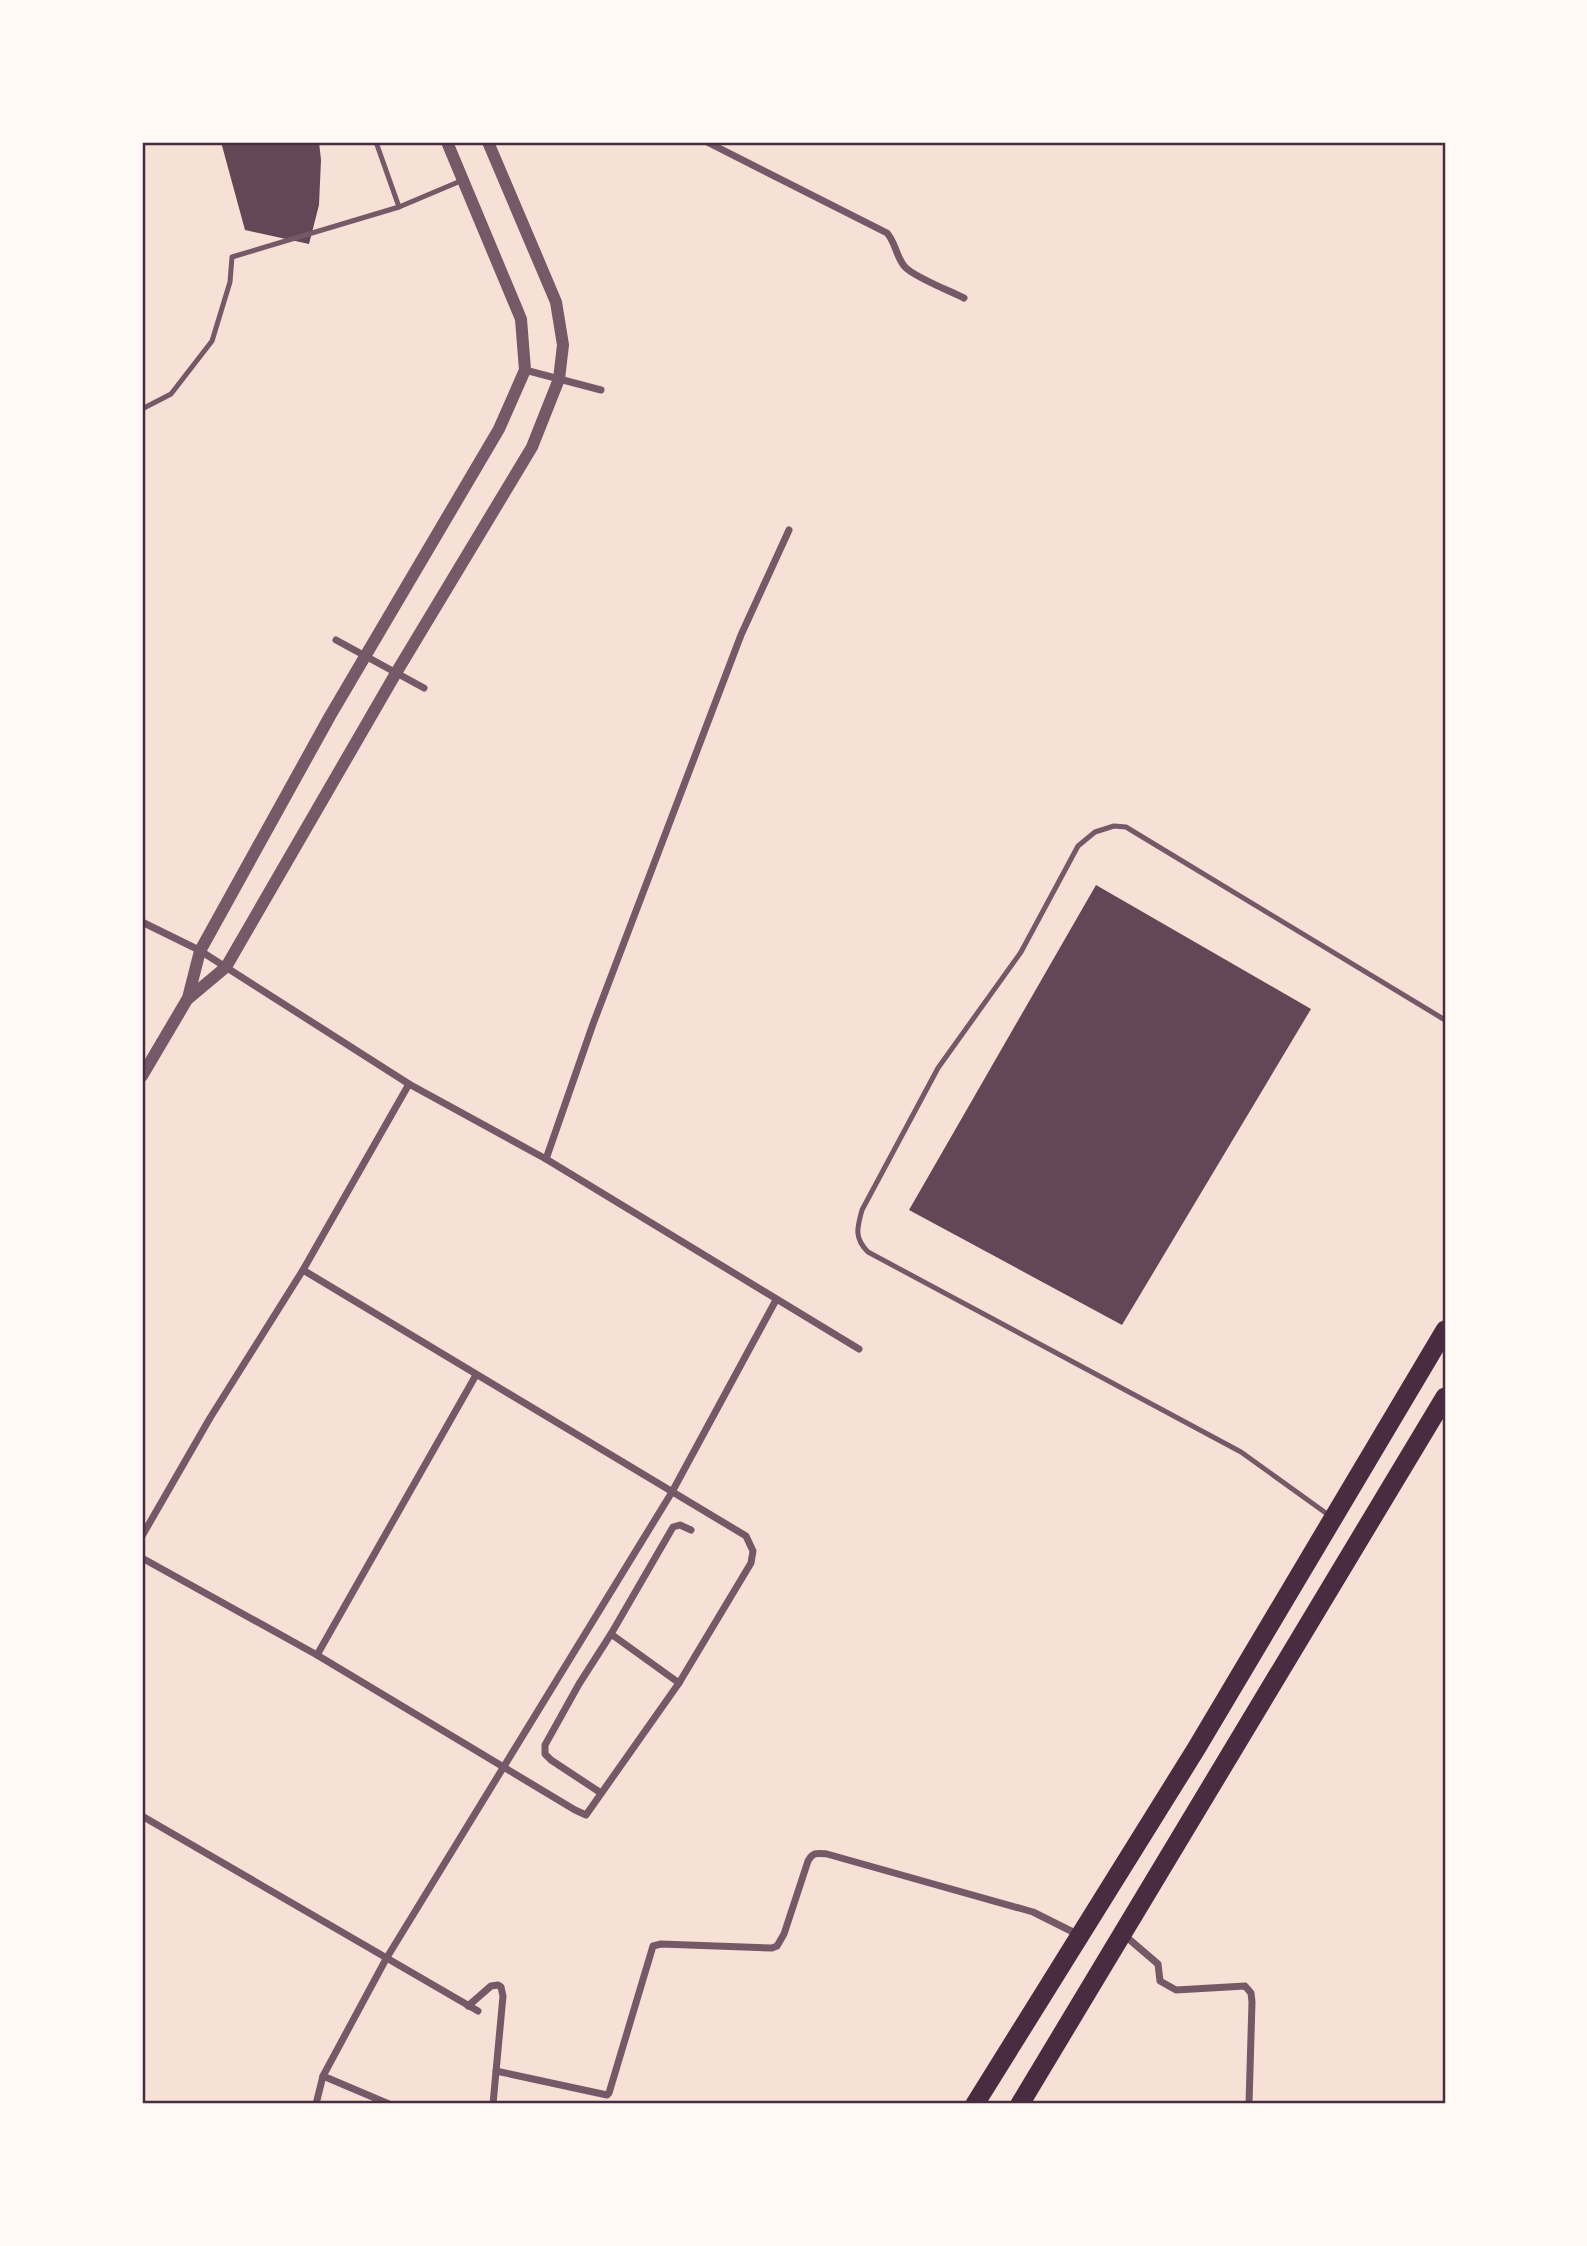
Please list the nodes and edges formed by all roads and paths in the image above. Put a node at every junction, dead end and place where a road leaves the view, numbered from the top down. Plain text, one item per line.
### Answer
1 (376, 142) edge
2 (447, 142) edge
3 (488, 142) edge
4 (707, 142) edge
5 (463, 180) junction
6 (400, 207) junction
7 (964, 298) dead end
8 (525, 370) junction
9 (559, 379) junction
10 (601, 390) dead end
11 (142, 410) edge
12 (789, 530) dead end
13 (336, 640) dead end
14 (365, 656) junction
15 (396, 673) junction
16 (424, 688) dead end
17 (142, 922) edge
18 (200, 951) junction
19 (226, 967) junction
20 (188, 998) junction
21 (1445, 1020) edge
22 (142, 1076) edge
23 (408, 1084) junction
24 (546, 1159) junction
25 (303, 1270) junction
26 (776, 1300) junction
27 (1445, 1331) edge
28 (859, 1349) dead end
29 (476, 1376) junction
30 (1445, 1398) edge
31 (672, 1492) junction
32 (1334, 1518) junction
33 (691, 1530) dead end
34 (142, 1536) edge
35 (142, 1558) edge
36 (611, 1634) junction
37 (317, 1655) junction
38 (679, 1683) junction
39 (1196, 1749) junction
40 (1223, 1765) junction
41 (503, 1767) junction
42 (601, 1793) junction
43 (142, 1816) edge
44 (1122, 1933) junction
45 (1080, 1936) junction
46 (386, 1959) junction
47 (468, 2006) junction
48 (478, 2011) dead end
49 (496, 2071) junction
50 (323, 2076) junction
51 (316, 2104) edge
52 (389, 2104) edge
53 (493, 2104) edge
54 (975, 2104) edge
55 (1020, 2104) edge
56 (1249, 2104) edge

1 - 6 lane
2 - 5 street
3 - 9 street
4 - 7 street
5 - 6 lane
5 - 8 street
6 - 11 lane
8 - 9 street
8 - 14 street
9 - 10 street
9 - 15 street
12 - 24 street
13 - 14 street
14 - 15 street
14 - 18 street
15 - 16 street
15 - 19 street
17 - 18 street
18 - 19 street
18 - 20 street
19 - 20 street
19 - 23 street
20 - 22 street
21 - 32 lane
23 - 24 street
23 - 25 street
24 - 26 street
25 - 29 street
25 - 34 street
26 - 28 street
26 - 31 street
27 - 32 highway
29 - 31 street
29 - 37 street
30 - 40 highway
31 - 38 street
31 - 41 street
32 - 39 highway
33 - 36 street
35 - 37 street
36 - 38 street
36 - 42 street
37 - 41 street
38 - 42 street
39 - 40 highway
39 - 45 highway
40 - 44 highway
41 - 42 street
41 - 46 street
43 - 46 street
44 - 55 highway
44 - 56 street
45 - 49 street
45 - 54 highway
46 - 47 street
46 - 50 street
47 - 48 street
47 - 49 street
49 - 53 street
50 - 51 street
50 - 52 street

